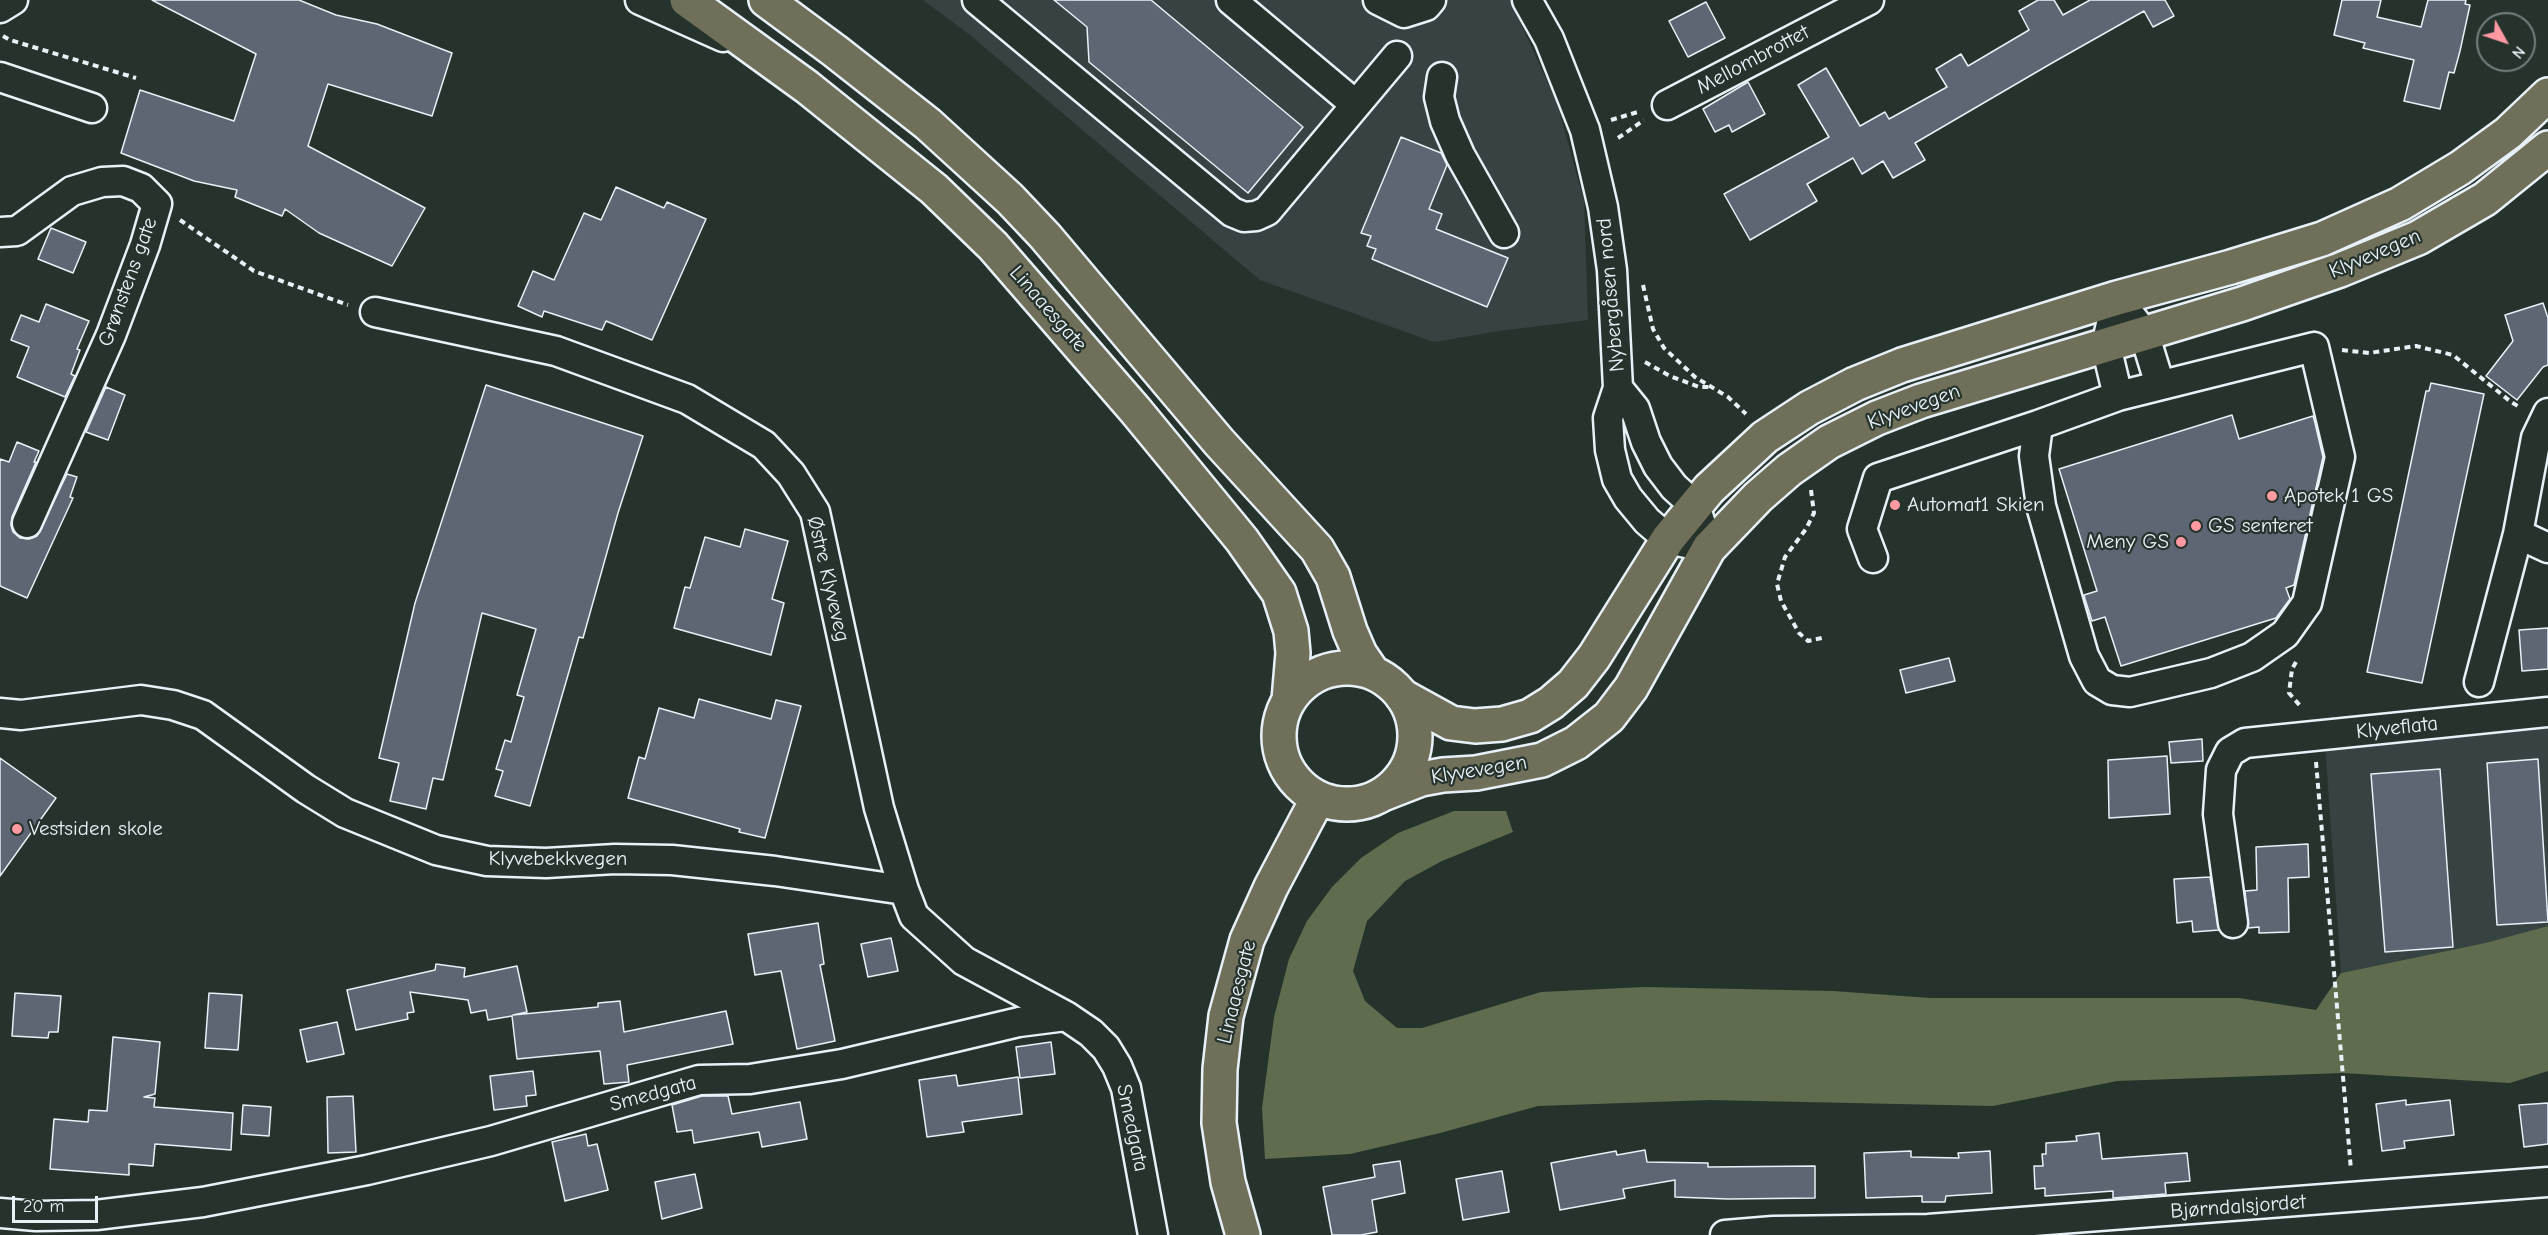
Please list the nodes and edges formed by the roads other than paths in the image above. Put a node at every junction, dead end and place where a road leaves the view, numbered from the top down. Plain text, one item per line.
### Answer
1 (13, 0) edge
2 (640, 0) edge
3 (687, 0) edge
4 (977, 0) edge
5 (1231, 0) edge
6 (1378, 0) edge
7 (1431, 0) edge
8 (1527, 0) edge
9 (1869, 0) edge
10 (777, 6) edge
11 (1842, 7) edge
12 (0, 8) edge
13 (1397, 56) dead end
14 (771, 60) junction
15 (0, 77) edge
16 (1442, 77) dead end
17 (2548, 95) edge
18 (1356, 105) junction
19 (1667, 105) road end
20 (92, 108) dead end
21 (2548, 148) edge
22 (0, 232) edge
23 (1504, 233) dead end
24 (2117, 298) junction
25 (375, 312) road end
26 (2145, 333) junction
27 (2106, 346) junction
28 (2160, 385) junction
29 (1618, 388) junction
30 (2118, 396) junction
31 (2546, 416) edge
32 (2038, 425) junction
33 (1695, 506) junction
34 (27, 524) dead end
35 (2518, 534) junction
36 (1668, 539) junction
37 (1709, 548) junction
38 (2548, 548) edge
39 (1873, 558) dead end
40 (1373, 673) junction
41 (2479, 682) dead end
42 (1402, 696) junction
43 (1289, 700) junction
44 (2548, 712) edge
45 (0, 713) edge
46 (1385, 793) junction
47 (1318, 798) junction
48 (904, 890) junction
49 (2233, 923) dead end
50 (1066, 1016) junction
51 (2548, 1182) edge
52 (0, 1213) edge
53 (1928, 1232) edge
54 (1153, 1235) edge
55 (1243, 1235) edge
56 (1725, 1235) edge

1 - 12 street
2 - 14 street
3 - 14 main road, Linaaesgate
4 - 18 street
5 - 18 street
6 - 7 street
8 - 29 street, Nybergåsen nord
9 - 11 street, Mellombrottet
10 - 40 main road, Linaaesgate
11 - 19 street, Mellombrottet
13 - 18 street
14 - 43 main road, Linaaesgate
15 - 20 street
16 - 23 street
17 - 24 main road, Klyvevegen
21 - 26 main road, Klyvevegen
22 - 34 street, Grønstens gate
24 - 26 street
24 - 27 street
24 - 33 main road, Klyvevegen
25 - 48 street, Østre Klyveveg
26 - 27 main road, Klyvevegen
26 - 28 street
27 - 30 street
27 - 37 main road, Klyvevegen
28 - 30 street
28 - 32 street
29 - 33 street, Nybergåsen nord
29 - 36 street, Nybergåsen nord
30 - 32 street
31 - 35 street
32 - 39 street
33 - 36 main road, Klyvevegen
33 - 37 street, Nybergåsen nord
35 - 38 street
35 - 41 street
36 - 37 street, Nybergåsen nord
36 - 42 main road, Klyvevegen
37 - 46 main road, Klyvevegen
40 - 42 main road, Linaaesgate
40 - 43 main road, Linaaesgate
42 - 46 main road, Linaaesgate
43 - 47 main road, Linaaesgate
44 - 49 street, Klyveflata
45 - 48 street, Klyvebekkvegen
46 - 47 main road, Linaaesgate
47 - 55 main road, Linaaesgate
48 - 50 street, Østre Klyveveg
50 - 52 street, Smedgata
50 - 54 street, Smedgata
51 - 53 street, Bjørndalsjordet
53 - 56 street, Bjørndalsjordet

